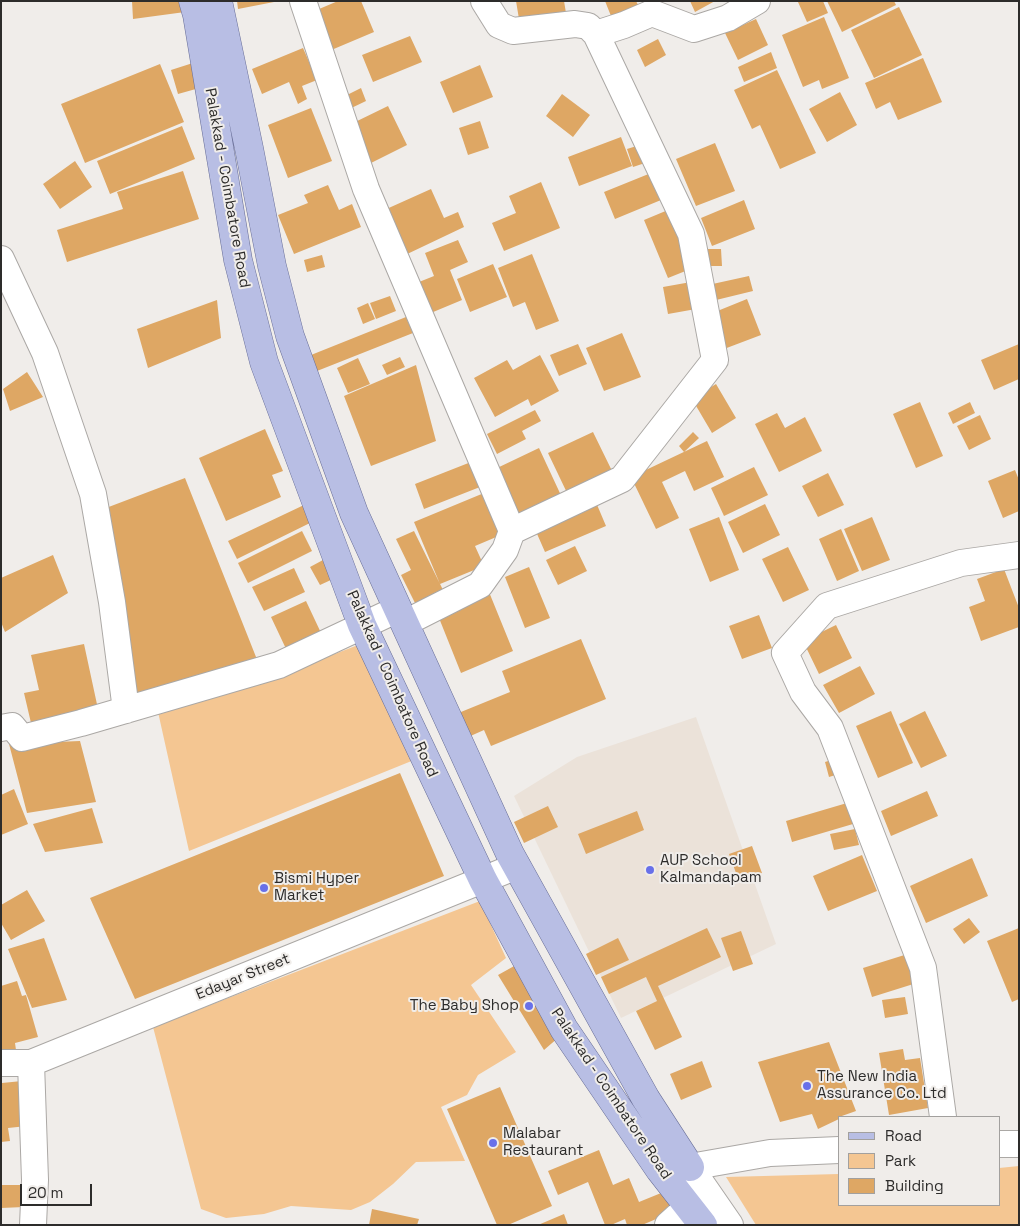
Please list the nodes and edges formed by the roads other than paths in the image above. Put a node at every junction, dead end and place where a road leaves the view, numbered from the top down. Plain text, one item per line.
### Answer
1 (193, 1) edge
2 (218, 1) edge
3 (303, 1) edge
4 (484, 1) edge
5 (757, 1) edge
6 (650, 7) edge
7 (596, 34) junction
8 (1, 259) edge
9 (512, 531) junction
10 (1019, 555) edge
11 (401, 616) junction
12 (362, 625) junction
13 (126, 710) junction
14 (1, 728) edge
15 (517, 866) junction
16 (483, 880) junction
17 (31, 1063) junction
18 (1, 1064) edge
19 (943, 1116) edge
20 (1000, 1144) edge
21 (1019, 1144) edge
22 (838, 1150) edge
23 (690, 1167) junction
24 (660, 1170) junction
25 (696, 1215) edge
26 (33, 1225) edge
27 (668, 1225) edge
28 (730, 1225) edge

1 - 12 main road, Palakkad - Coimbatore Road
2 - 11 main road, Palakkad - Coimbatore Road
3 - 9 street
4 - 7 street
5 - 6 street
6 - 7 street
7 - 9 street
8 - 13 street
9 - 11 street
10 - 19 street
11 - 12 street
11 - 15 main road, Palakkad - Coimbatore Road
12 - 13 street
12 - 16 main road, Palakkad - Coimbatore Road
13 - 14 street
15 - 16 street, Edayar Street
15 - 23 main road, Palakkad - Coimbatore Road
16 - 17 street, Edayar Street
16 - 24 main road, Palakkad - Coimbatore Road
17 - 18 street, Edayar Street
17 - 26 street
20 - 21 street
22 - 23 street
23 - 24 street
23 - 28 street
24 - 25 main road, Palakkad - Coimbatore Road
25 - 27 street

